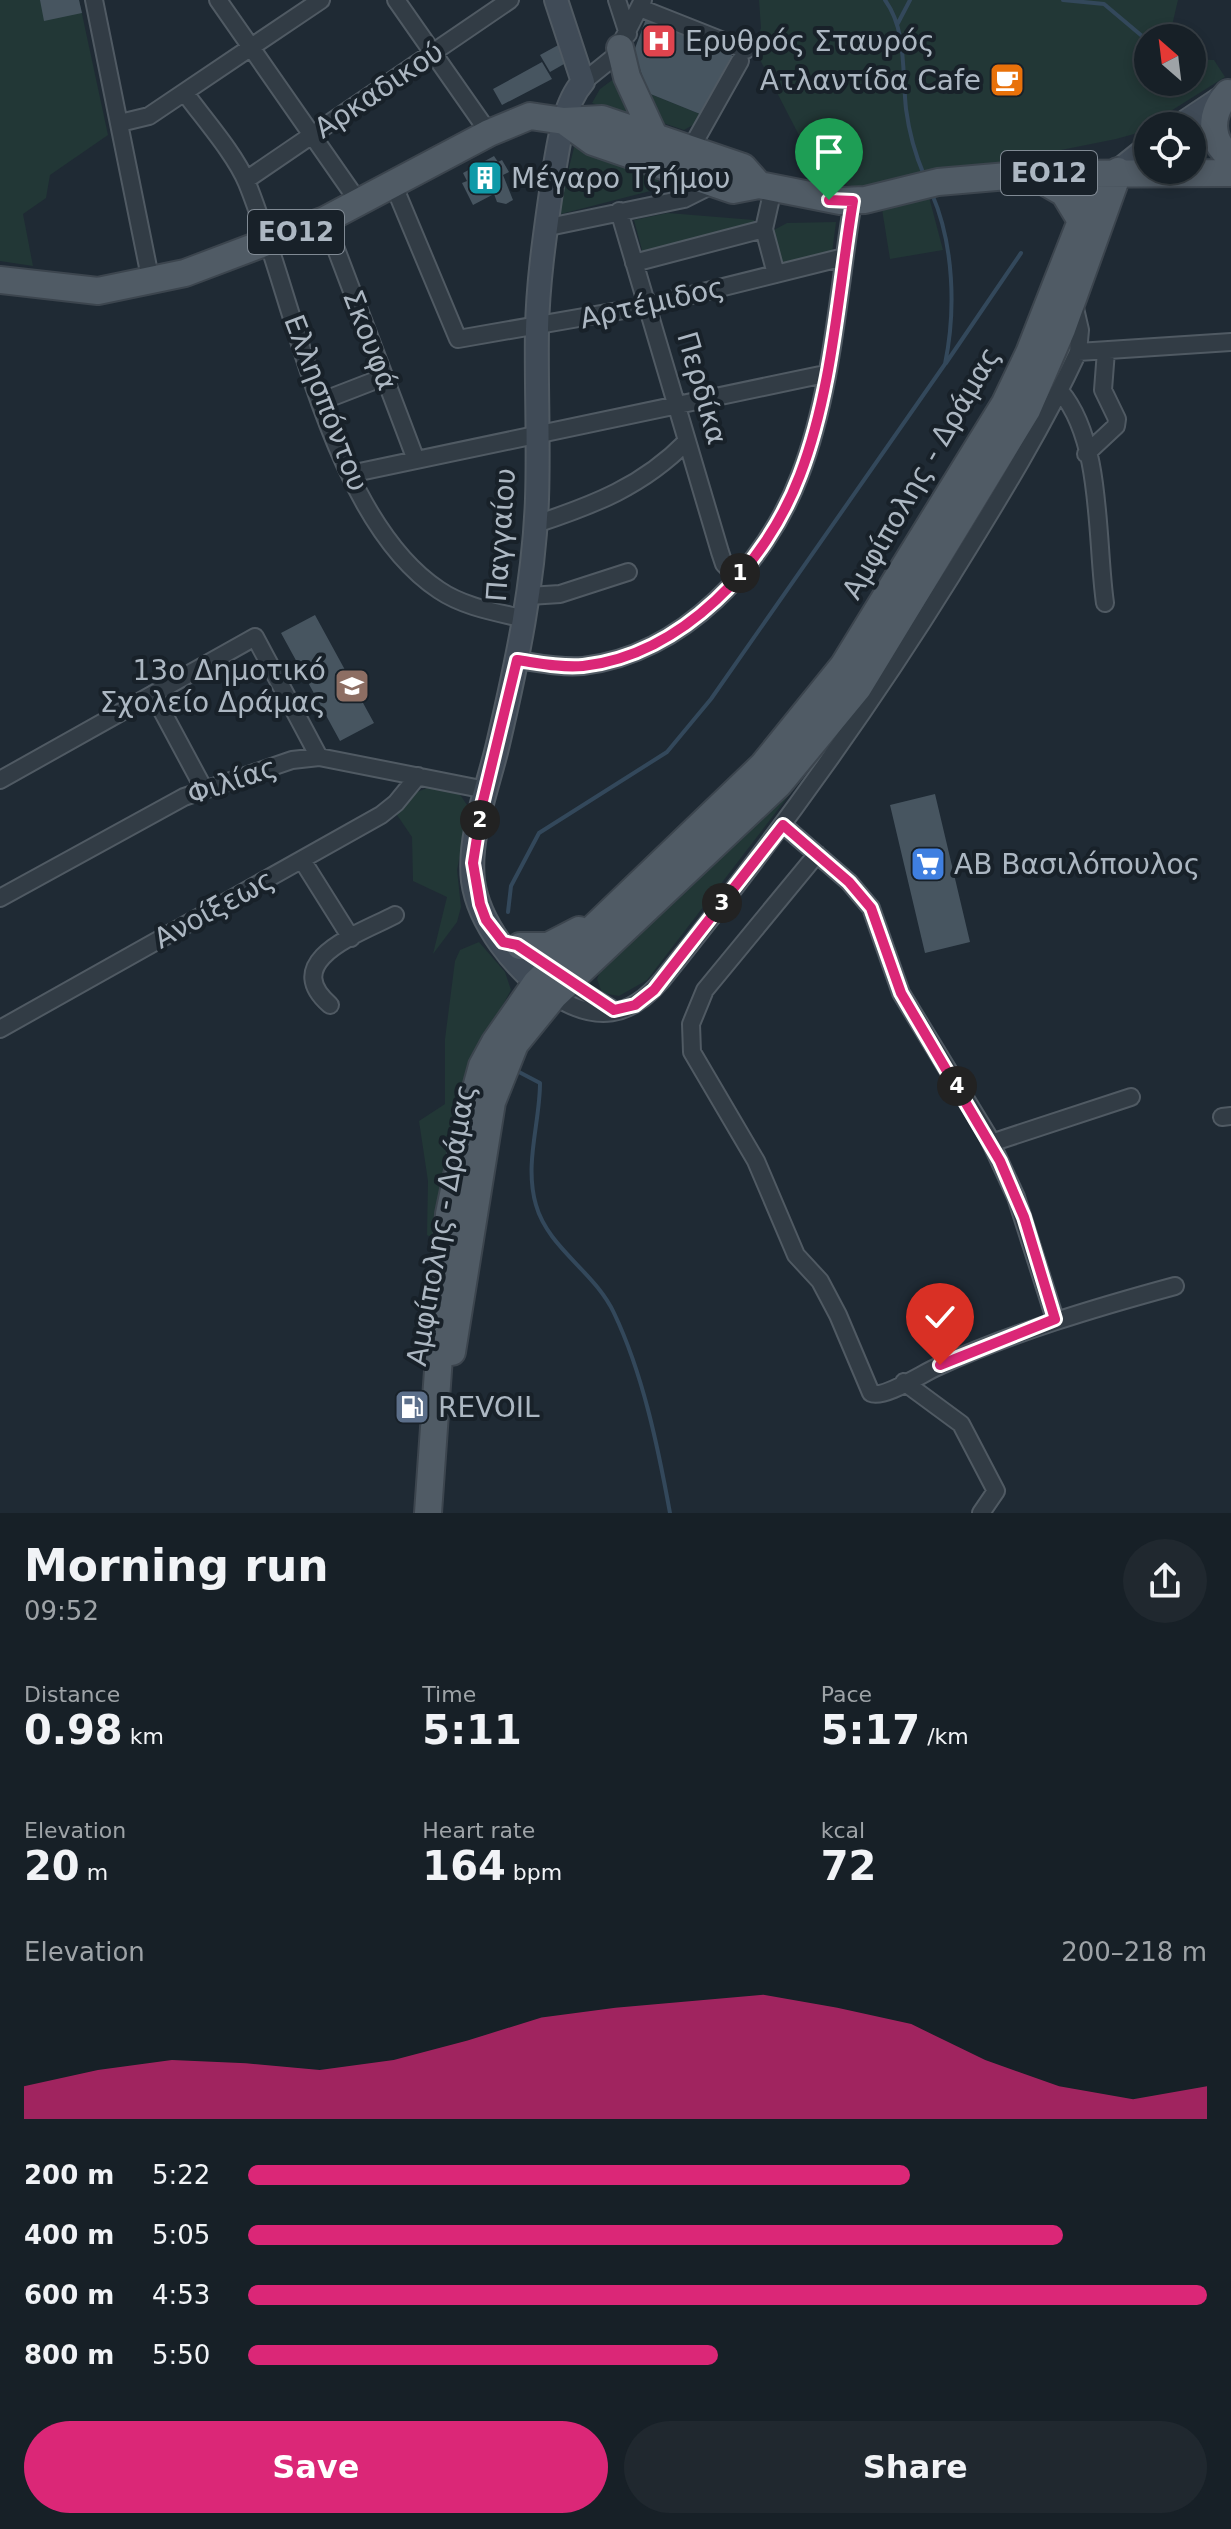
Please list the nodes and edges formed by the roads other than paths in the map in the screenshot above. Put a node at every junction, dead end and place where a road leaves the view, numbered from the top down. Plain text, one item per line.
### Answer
1 (94, 0) edge
2 (218, 0) edge
3 (321, 0) edge
4 (396, 0) edge
5 (510, 0) edge
6 (556, 0) edge
7 (617, 0) edge
8 (641, 4) edge
9 (624, 41) junction
10 (251, 47) junction
11 (434, 54) junction
12 (583, 82) junction
13 (1230, 92) edge
14 (185, 93) junction
15 (1200, 112) edge
16 (564, 121) junction
17 (120, 123) junction
18 (489, 133) junction
19 (312, 135) junction
20 (655, 138) junction
21 (690, 150) junction
22 (1134, 158) edge
23 (1231, 159) edge
24 (1206, 161) edge
25 (1118, 171) junction
26 (1134, 171) edge
27 (1231, 173) edge
28 (1031, 174) junction
29 (1206, 175) edge
30 (246, 180) junction
31 (714, 184) junction
32 (1142, 184) edge
33 (394, 186) junction
34 (766, 187) junction
35 (853, 201) junction
36 (360, 204) junction
37 (619, 211) junction
38 (325, 220) junction
39 (1092, 222) junction
40 (544, 228) junction
41 (764, 229) junction
42 (267, 245) junction
43 (844, 257) junction
44 (634, 263) junction
45 (776, 274) junction
46 (5, 281) edge
47 (151, 282) junction
48 (1073, 298) junction
49 (647, 306) junction
50 (537, 327) junction
51 (1231, 342) edge
52 (1106, 351) junction
53 (1078, 352) junction
54 (825, 374) junction
55 (384, 377) junction
56 (1060, 391) junction
57 (322, 401) junction
58 (676, 406) junction
59 (537, 435) junction
60 (687, 441) junction
61 (1086, 454) junction
62 (416, 460) junction
63 (350, 474) junction
64 (536, 524) junction
65 (628, 572) dead end
66 (737, 577) junction
67 (529, 596) junction
68 (1105, 603) dead end
69 (525, 619) junction
70 (517, 660) junction
71 (153, 694) junction
72 (319, 757) junction
73 (418, 776) junction
74 (0, 780) edge
75 (204, 789) junction
76 (486, 790) junction
77 (783, 825) junction
78 (817, 854) junction
79 (302, 860) junction
80 (650, 873) junction
81 (0, 898) edge
82 (395, 915) dead end
83 (351, 938) junction
84 (505, 939) junction
85 (552, 983) junction
86 (330, 1005) dead end
87 (0, 1029) edge
88 (1131, 1097) dead end
89 (991, 1143) junction
90 (1175, 1286) dead end
91 (1055, 1319) junction
92 (904, 1382) junction
93 (428, 1513) edge
94 (981, 1513) edge

1 - 17 street
2 - 10 street
3 - 10 street
4 - 11 street
5 - 11 street, Αρκαδικού
6 - 12 main road
7 - 9 street
8 - 9 street
8 - 21 street
9 - 12 street
9 - 20 main road
10 - 14 street
10 - 19 street
11 - 18 street
11 - 19 street, Αρκαδικού
12 - 16 main road
13 - 15 main road
13 - 23 main road
14 - 17 street
14 - 30 street, Ελλησπόντου
16 - 18 main road, ΕΟ12
16 - 20 main road, ΕΟ12
16 - 31 main road, ΕΟ12
16 - 40 main road, Παγγαίου
17 - 47 street
18 - 33 main road, ΕΟ12
19 - 30 street, Αρκαδικού
19 - 36 street
20 - 21 main road, ΕΟ12
21 - 34 main road, ΕΟ12
22 - 25 main road
23 - 24 main road
25 - 26 main road, ΕΟ12
25 - 28 main road, ΕΟ12
25 - 39 main road, Αμφίπολης - Δράμας
27 - 29 main road, ΕΟ12
28 - 35 main road, ΕΟ12
28 - 39 main road
30 - 42 street, Ελλησπόντου
31 - 34 main road, ΕΟ12
31 - 37 street
32 - 39 main road
33 - 36 main road, ΕΟ12
33 - 50 street, Αρτέμιδος
34 - 35 main road, ΕΟ12
34 - 41 street
35 - 43 street
36 - 38 main road, ΕΟ12
37 - 40 street
37 - 44 street, Περδίκα
38 - 42 main road, ΕΟ12
38 - 55 street, Σκουφά
39 - 48 main road, Αμφίπολης - Δράμας
39 - 80 main road, Αμφίπολης - Δράμας
40 - 50 main road, Παγγαίου
41 - 44 street
41 - 45 street
42 - 47 main road, ΕΟ12
42 - 57 street, Ελλησπόντου
43 - 45 street, Αρτέμιδος
43 - 54 street
44 - 49 street, Περδίκα
45 - 49 street, Αρτέμιδος
46 - 47 main road, ΕΟ12
48 - 53 street
48 - 85 main road, Αμφίπολης - Δράμας
49 - 50 street, Αρτέμιδος
49 - 58 street, Περδίκα
50 - 59 main road, Παγγαίου
51 - 52 street
52 - 53 street
52 - 61 street
53 - 56 street
54 - 58 street
54 - 66 street
55 - 57 street
55 - 62 street, Σκουφά
56 - 61 street
56 - 77 street
57 - 63 street, Ελλησπόντου
58 - 59 street
58 - 60 street, Περδίκα
59 - 62 street
59 - 64 main road, Παγγαίου
60 - 64 street
60 - 66 street, Περδίκα
61 - 68 street
62 - 63 street
63 - 69 street, Ελλησπόντου
64 - 67 main road, Παγγαίου
65 - 67 street
66 - 70 street
67 - 69 main road, Παγγαίου
69 - 70 main road, Παγγαίου
70 - 76 main road, Παγγαίου
71 - 72 street
71 - 74 street
71 - 75 street
72 - 73 street, Φιλίας
72 - 75 street, Φιλίας
73 - 76 street, Φιλίας
73 - 79 street, Ανοίξεως
75 - 81 street, Φιλίας
76 - 84 main road, Παγγαίου
77 - 78 street
77 - 85 street
78 - 89 street
78 - 92 street
79 - 83 street
79 - 87 street, Ανοίξεως
80 - 84 main road
80 - 85 main road, Αμφίπολης - Δράμας
82 - 83 street
83 - 86 street
84 - 85 main road
85 - 93 main road, Αμφίπολης - Δράμας
88 - 89 street
89 - 91 street
90 - 91 street
91 - 92 street
92 - 94 street

